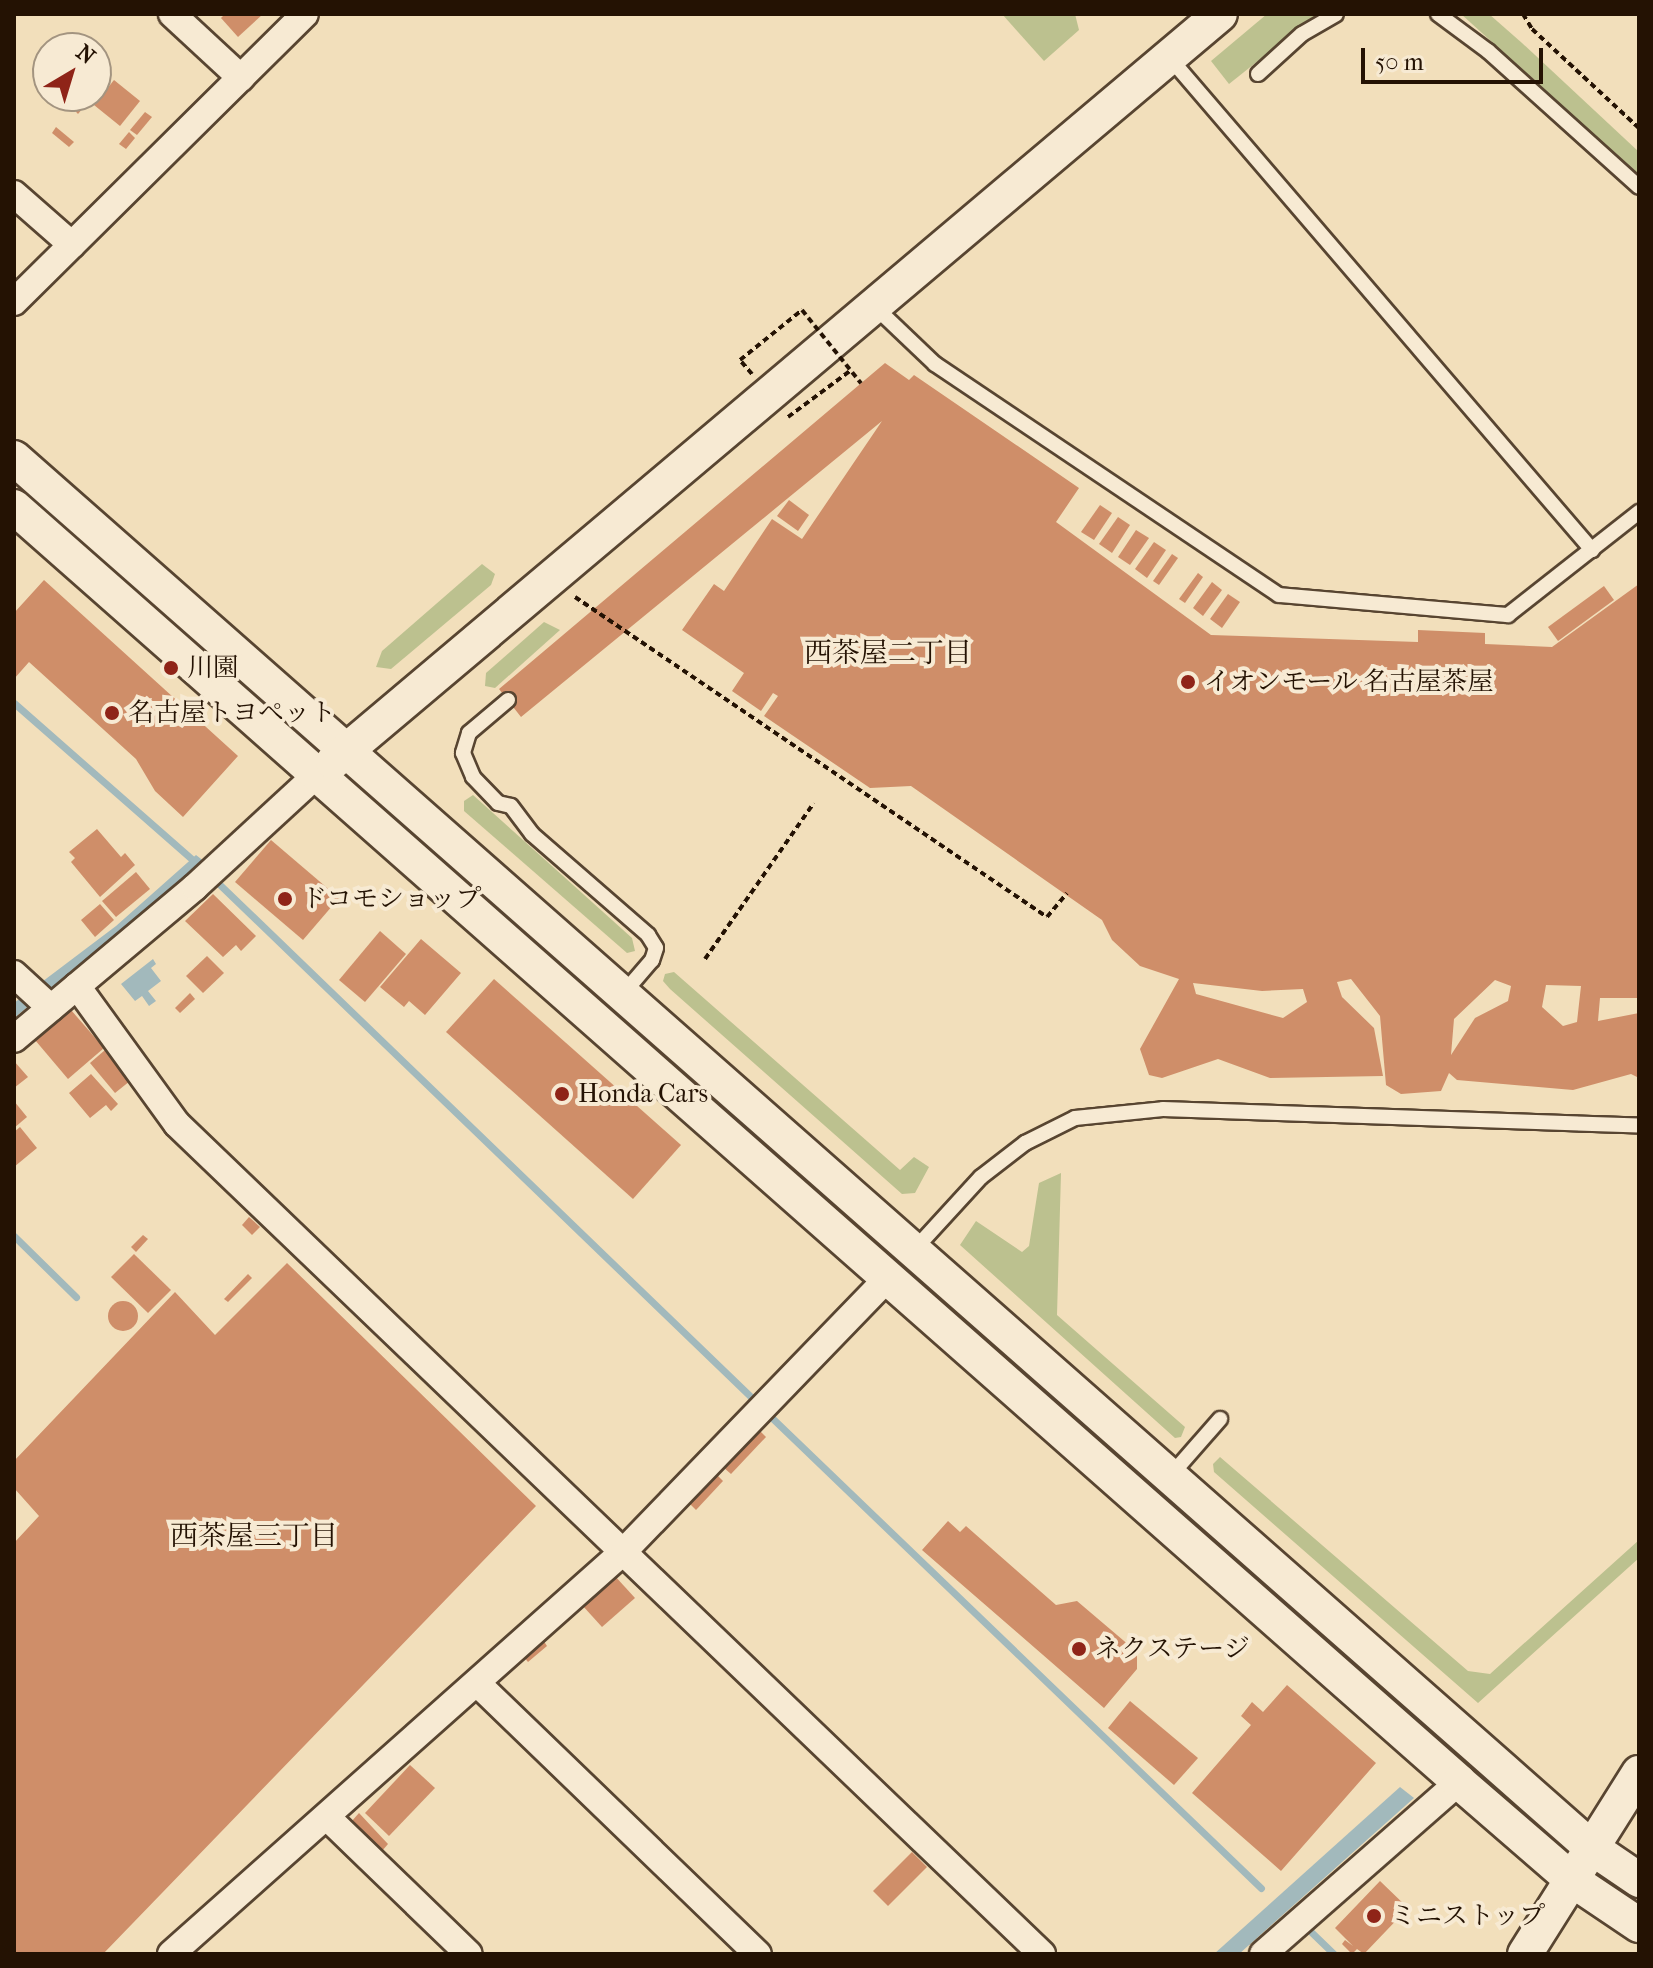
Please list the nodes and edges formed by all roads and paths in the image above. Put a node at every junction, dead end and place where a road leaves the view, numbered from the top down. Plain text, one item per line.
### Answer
1 (172, 14) edge
2 (305, 14) edge
3 (1220, 14) edge
4 (1336, 14) edge
5 (1438, 14) edge
6 (1523, 14) edge
7 (1168, 57) junction
8 (1258, 74) dead end
9 (241, 78) junction
10 (1639, 128) edge
11 (1639, 187) edge
12 (14, 194) edge
13 (72, 245) junction
14 (14, 302) edge
15 (874, 306) junction
16 (851, 370) junction
17 (752, 374) dead end
18 (861, 383) dead end
19 (790, 419) dead end
20 (14, 458) edge
21 (14, 507) edge
22 (1639, 512) edge
23 (1592, 550) junction
24 (569, 593) dead end
25 (508, 700) dead end
26 (348, 748) junction
27 (314, 777) junction
28 (814, 803) dead end
29 (1067, 893) dead end
30 (705, 959) dead end
31 (77, 986) junction
32 (34, 992) edge
33 (622, 995) junction
34 (14, 1039) edge
35 (1639, 1126) edge
36 (913, 1250) junction
37 (889, 1277) junction
38 (1220, 1419) dead end
39 (1170, 1476) junction
40 (624, 1551) junction
41 (478, 1684) junction
42 (1639, 1773) edge
43 (1459, 1782) junction
44 (329, 1819) junction
45 (1592, 1848) junction
46 (1572, 1880) junction
47 (1639, 1880) edge
48 (1639, 1925) edge
49 (171, 1954) edge
50 (469, 1954) edge
51 (758, 1954) edge
52 (1042, 1954) edge
53 (1263, 1954) edge
54 (1525, 1954) edge

1 - 9 street
2 - 9 street
3 - 7 street
4 - 8 lane
5 - 11 lane
6 - 10 path
7 - 15 street
7 - 23 lane
9 - 13 street
12 - 13 street
13 - 14 street
15 - 23 lane
15 - 26 street
16 - 17 path, bridge
16 - 18 path, bridge
16 - 19 path
20 - 26 street
21 - 27 street
22 - 23 lane
24 - 29 path
25 - 33 lane
26 - 27 street
26 - 33 street
27 - 31 street
27 - 37 street
28 - 30 path
31 - 32 street
31 - 40 street
32 - 34 street
33 - 36 street
35 - 36 lane
36 - 39 street
37 - 40 street
37 - 43 street
38 - 39 lane
39 - 45 street
40 - 41 street
40 - 52 street
41 - 44 street
41 - 51 street
42 - 45 street
43 - 46 street
43 - 53 street
44 - 49 street
44 - 50 street
45 - 46 street
45 - 47 street
46 - 48 street
46 - 54 street

